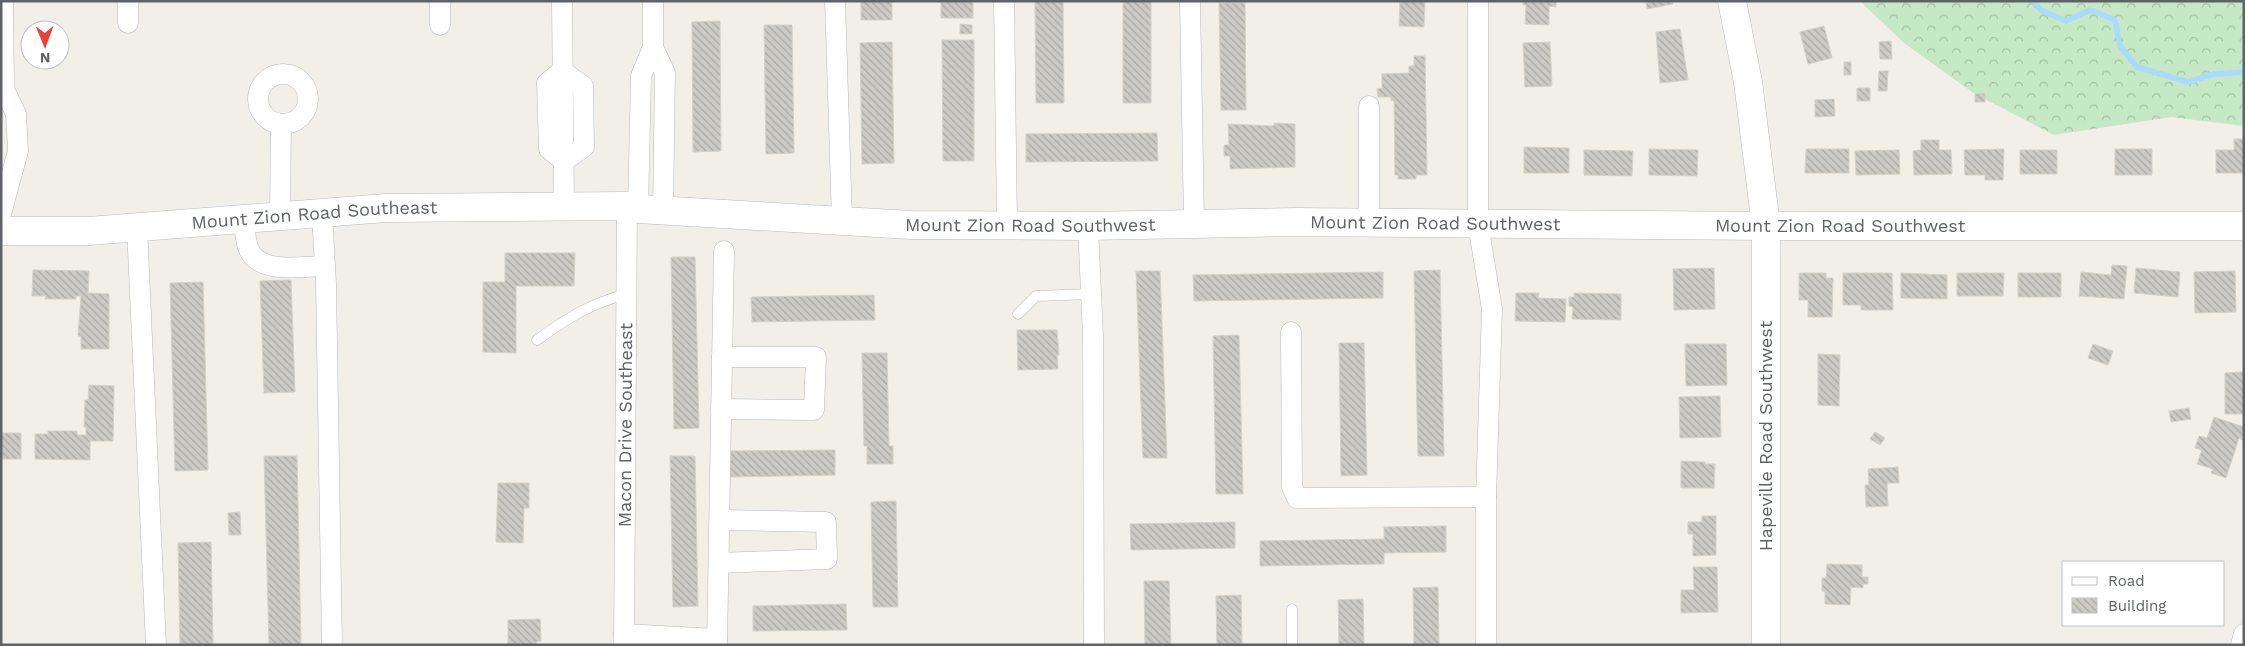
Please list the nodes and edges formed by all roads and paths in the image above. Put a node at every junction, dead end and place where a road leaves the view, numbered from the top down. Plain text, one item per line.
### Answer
1 (3, 1) edge
2 (128, 1) edge
3 (440, 1) edge
4 (562, 1) edge
5 (653, 1) edge
6 (835, 1) edge
7 (1004, 1) edge
8 (1190, 1) edge
9 (1478, 1) edge
10 (1732, 1) edge
11 (128, 23) dead end
12 (440, 25) dead end
13 (562, 71) junction
14 (1369, 106) dead end
15 (584, 112) junction
16 (555, 113) junction
17 (281, 124) dead end
18 (564, 161) junction
19 (564, 207) junction
20 (642, 208) junction
21 (322, 213) junction
22 (1, 214) edge
23 (280, 216) junction
24 (244, 219) junction
25 (842, 220) junction
26 (1194, 223) junction
27 (1370, 223) junction
28 (1007, 224) junction
29 (1478, 224) junction
30 (1088, 226) junction
31 (1766, 226) junction
32 (2244, 226) edge
33 (137, 227) junction
34 (1, 231) edge
35 (724, 251) dead end
36 (325, 266) junction
37 (626, 294) junction
38 (1090, 294) junction
39 (1018, 314) dead end
40 (1291, 332) dead end
41 (537, 340) dead end
42 (722, 357) junction
43 (722, 409) junction
44 (1486, 497) junction
45 (720, 520) junction
46 (719, 563) junction
47 (1292, 609) dead end
48 (2244, 634) edge
49 (624, 639) edge
50 (717, 642) edge
51 (156, 645) edge
52 (332, 645) edge
53 (1094, 645) edge
54 (1292, 645) edge
55 (1486, 645) edge
56 (1766, 645) edge
57 (2241, 645) edge

1 - 22 street
2 - 11 street
3 - 12 street
4 - 13 street
5 - 20 street, Macon Drive Southeast
6 - 25 street
7 - 28 street
8 - 26 street
9 - 29 street
10 - 31 street, Hapeville Road Southwest
13 - 15 street
13 - 16 street
14 - 27 street
15 - 16 street
15 - 18 street
16 - 18 street
17 - 23 street
18 - 19 street
19 - 20 street, Mount Zion Road Southeast
19 - 21 street, Mount Zion Road Southeast
20 - 25 street, Mount Zion Road Southwest
20 - 37 street, Macon Drive Southeast
21 - 23 street, Mount Zion Road Southeast
21 - 36 street
23 - 24 street, Mount Zion Road Southeast
24 - 33 street, Mount Zion Road Southeast
24 - 36 street
25 - 28 street, Mount Zion Road Southwest
26 - 27 street, Mount Zion Road Southwest
26 - 30 street, Mount Zion Road Southwest
27 - 29 street, Mount Zion Road Southwest
28 - 30 street, Mount Zion Road Southwest
29 - 31 street, Mount Zion Road Southwest
29 - 44 street
30 - 38 street
31 - 32 street, Mount Zion Road Southwest
31 - 56 street, Hapeville Road Southwest
33 - 34 street, Mount Zion Road Southeast
33 - 51 street
35 - 42 street
36 - 52 street
37 - 41 lane
37 - 49 street, Macon Drive Southeast
38 - 39 lane
38 - 53 street
40 - 44 street
42 - 43 street
42 - 43 street
43 - 45 street
44 - 55 street
45 - 46 street
45 - 46 street
46 - 50 street
47 - 54 lane
48 - 57 street
49 - 50 street

